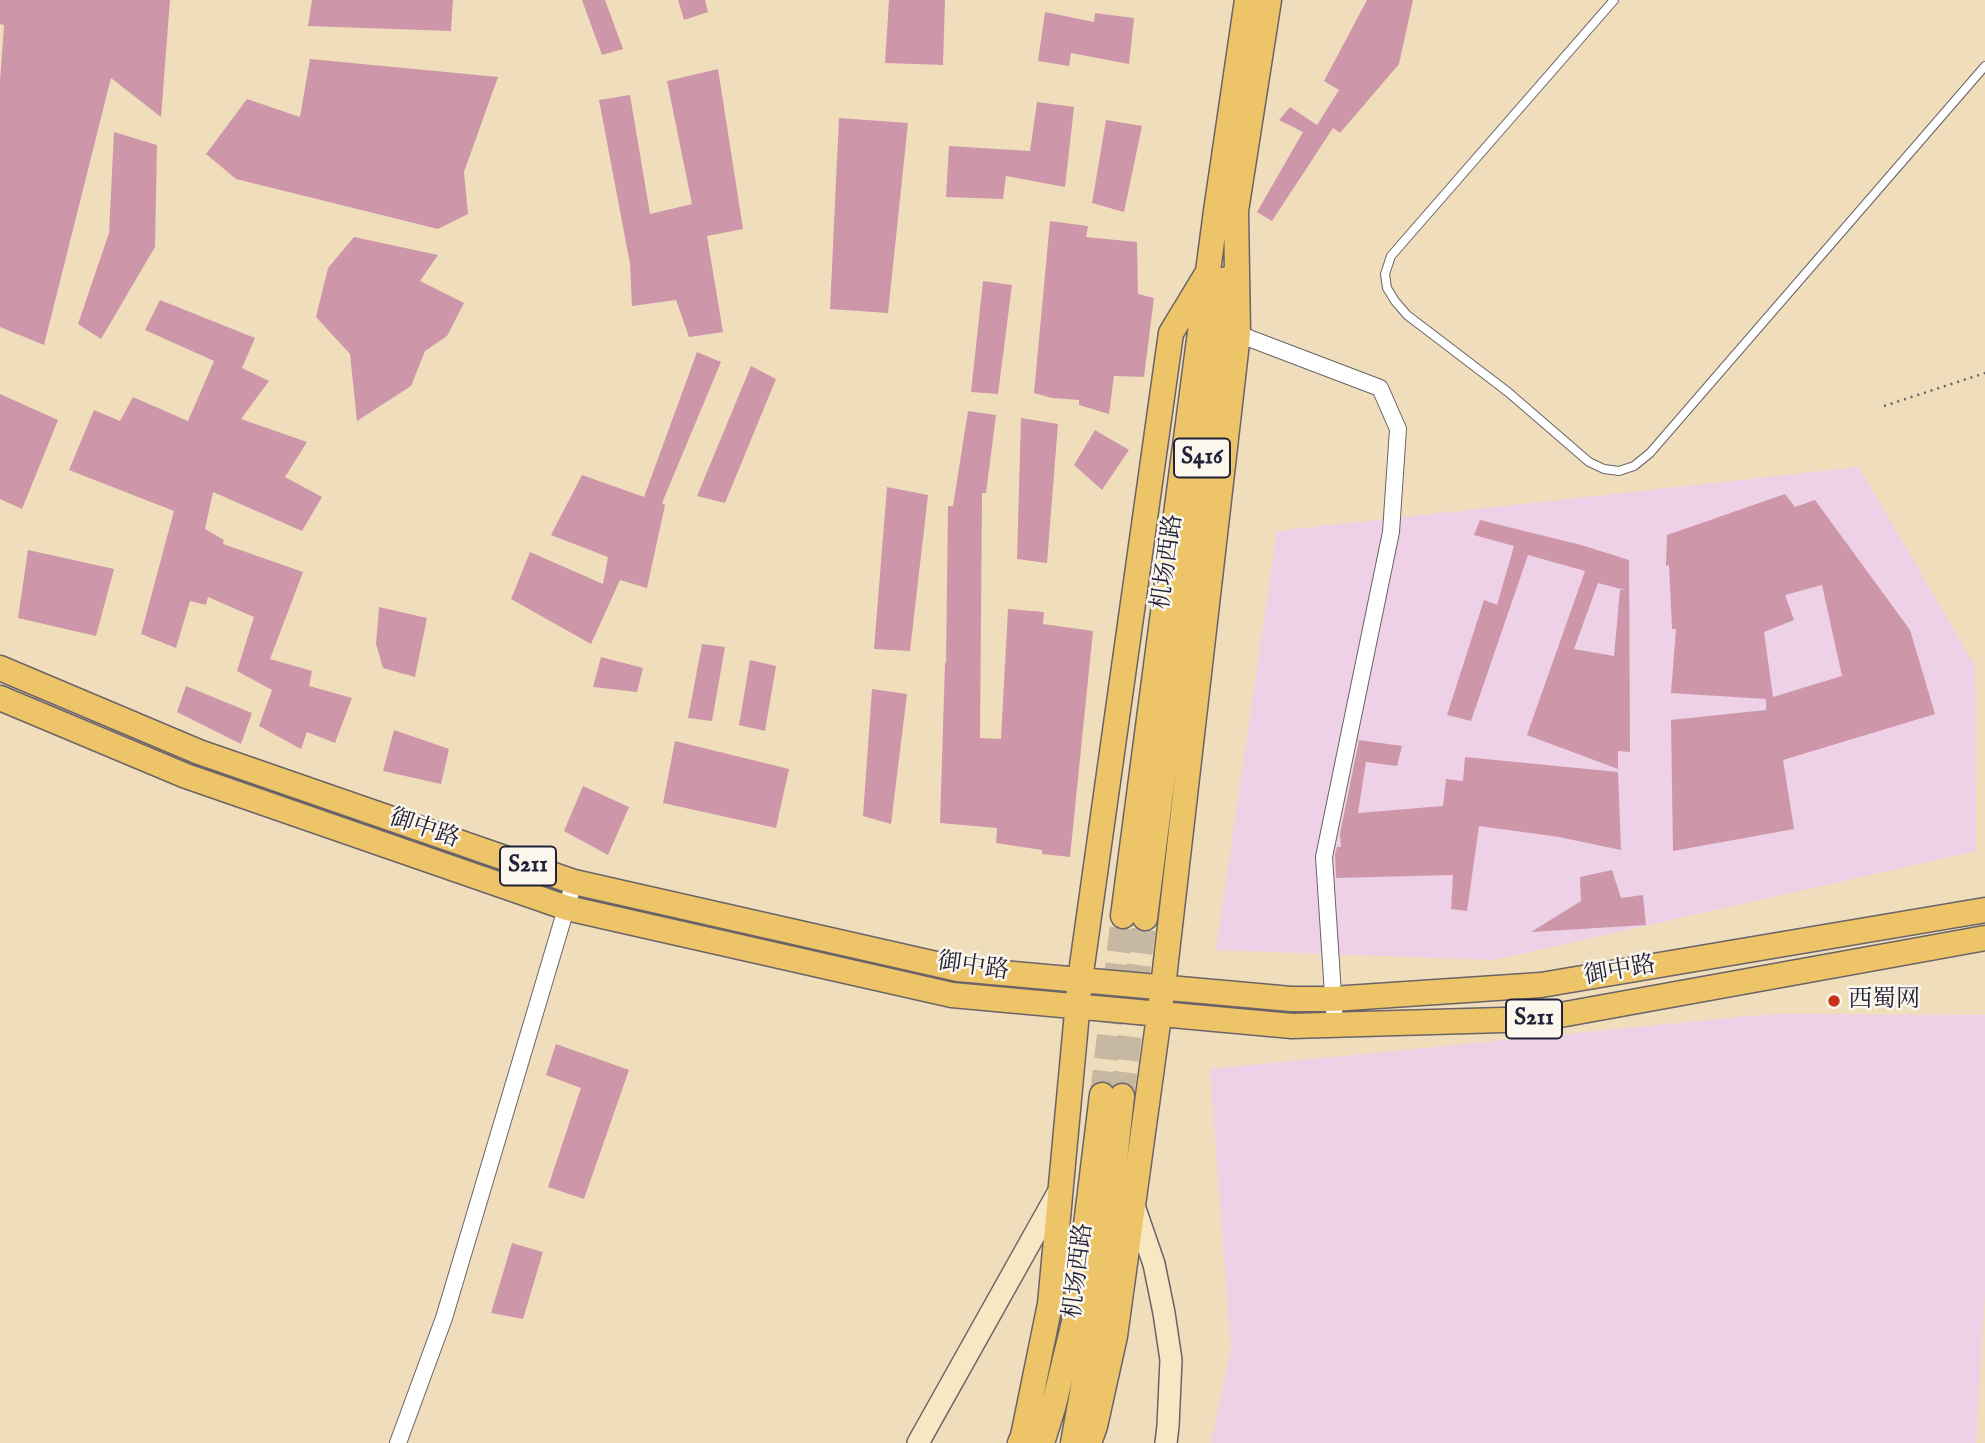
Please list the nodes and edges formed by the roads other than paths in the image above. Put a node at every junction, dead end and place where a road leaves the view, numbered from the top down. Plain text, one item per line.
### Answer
1 (1247, 0) edge
2 (1269, 0) edge
3 (1614, 0) edge
4 (1985, 66) edge
5 (1236, 213) junction
6 (1208, 272) junction
7 (1238, 334) junction
8 (0, 668) edge
9 (0, 698) edge
10 (574, 882) junction
11 (567, 908) junction
12 (1985, 910) edge
13 (1985, 938) edge
14 (1080, 980) junction
15 (1163, 987) junction
16 (1332, 999) junction
17 (1077, 1006) junction
18 (1159, 1014) junction
19 (1335, 1024) junction
20 (1060, 1189) junction
21 (1133, 1203) junction
22 (398, 1443) edge
23 (918, 1443) edge
24 (1020, 1443) edge
25 (1042, 1443) edge
26 (1073, 1443) edge
27 (1089, 1443) edge
28 (1166, 1443) edge

1 - 6 main road, 机场西路 / S416
2 - 5 main road, S416
3 - 4 lane
5 - 6 main road, 机场西路 / S416
5 - 7 main road
6 - 14 main road
7 - 15 main road
7 - 16 street
8 - 10 main road, 御中路 / S211
9 - 11 main road, 御中路 / S211
10 - 11 street
10 - 14 main road, 御中路 / S211
11 - 17 main road, 御中路 / S211
11 - 22 street
12 - 16 main road, 御中路 / S211
13 - 19 main road, 御中路 / S211
14 - 15 main road, 御中路 / S211
14 - 17 main road
15 - 16 main road, 御中路 / S211
15 - 18 main road
16 - 19 street
17 - 18 main road, 御中路 / S211
17 - 20 main road
18 - 19 main road, 御中路 / S211
18 - 21 main road
20 - 23 street
20 - 24 main road
21 - 27 main road
21 - 28 street
25 - 26 main road, 机场西路

